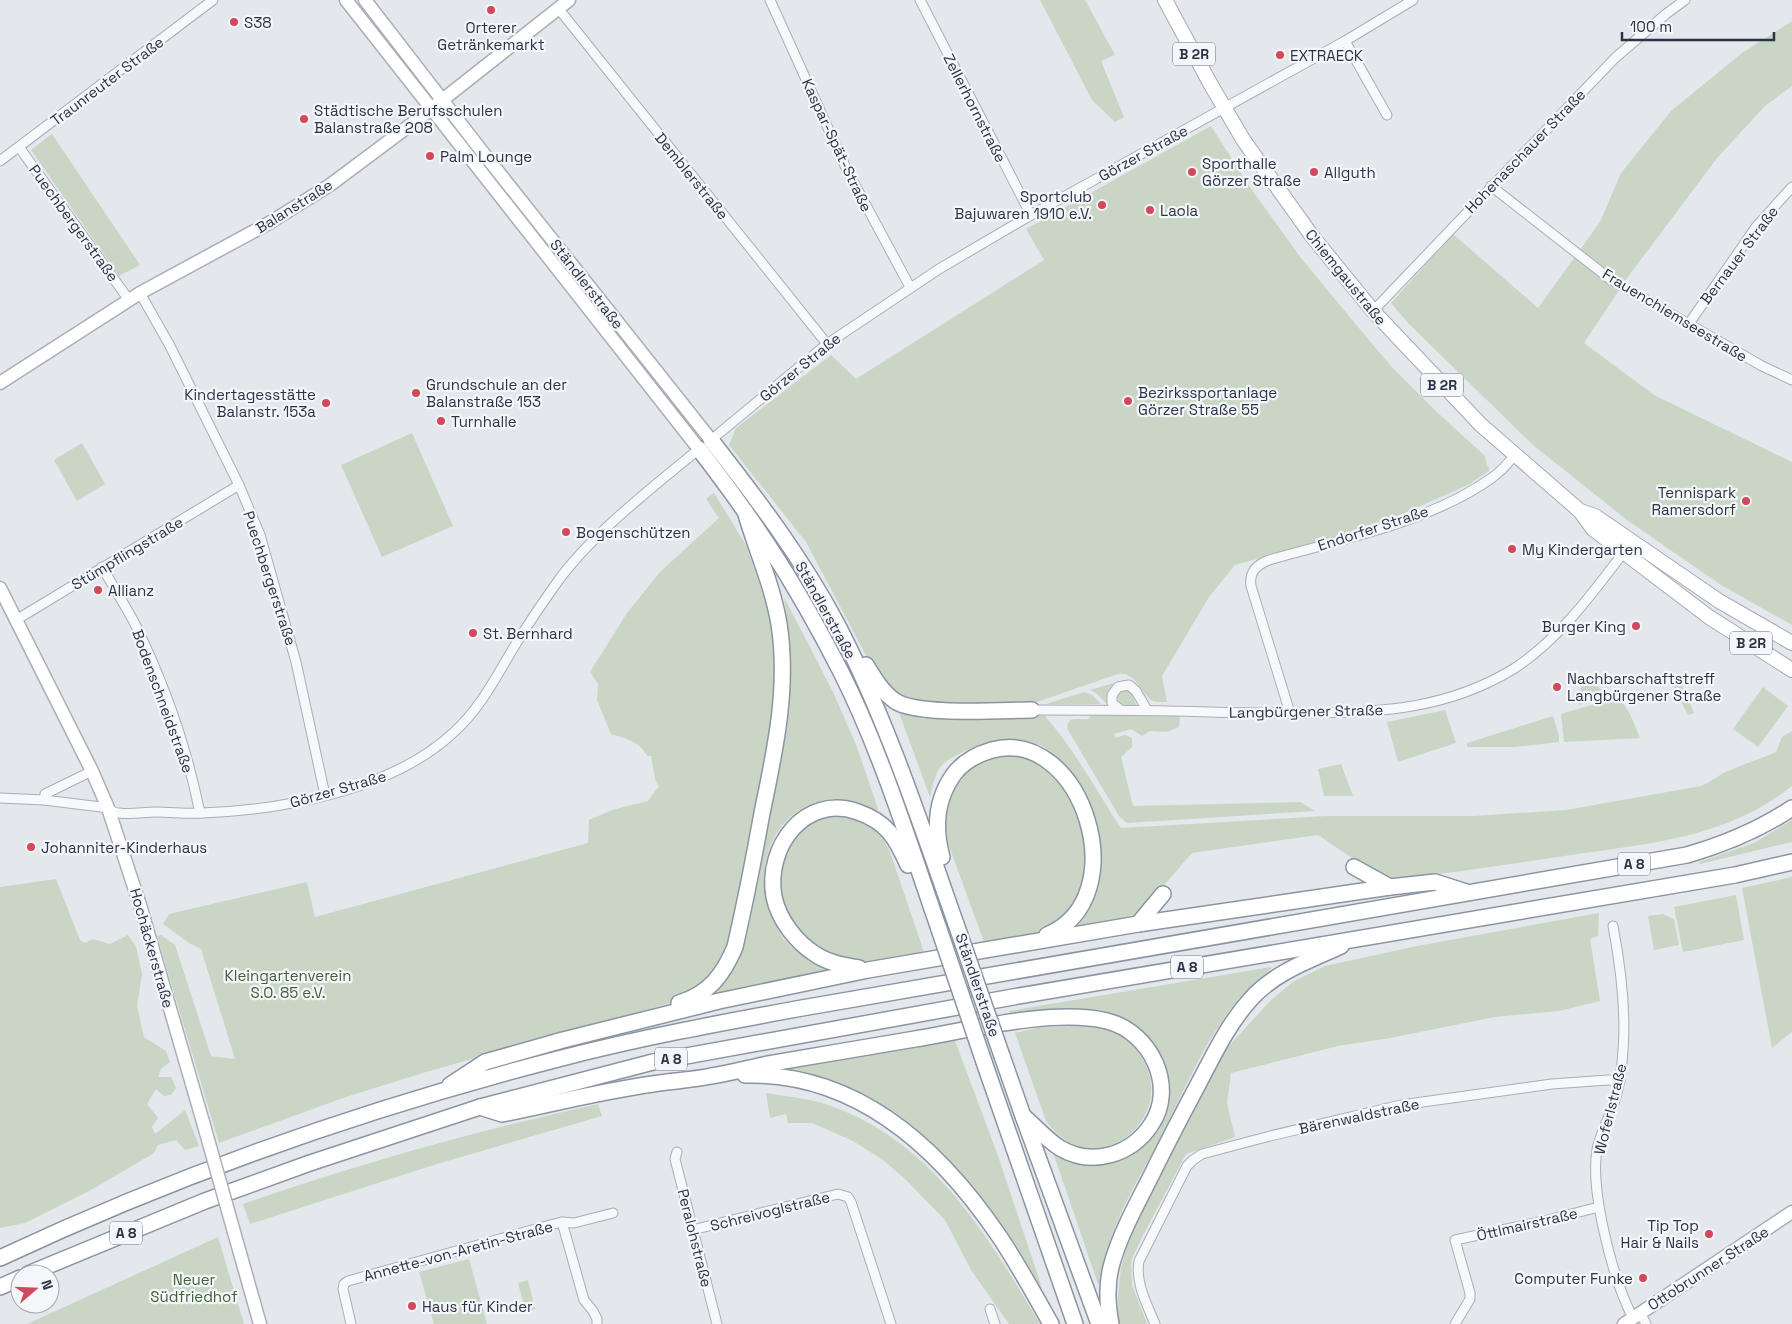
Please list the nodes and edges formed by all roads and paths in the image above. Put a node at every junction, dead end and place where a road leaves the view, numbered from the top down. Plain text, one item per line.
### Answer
1 (213, 0) edge
2 (346, 0) edge
3 (366, 0) edge
4 (569, 0) edge
5 (770, 0) edge
6 (920, 0) edge
7 (1165, 0) edge
8 (1413, 0) edge
9 (1685, 0) edge
10 (558, 8) junction
11 (1345, 41) junction
12 (442, 100) junction
13 (1224, 108) junction
14 (431, 109) junction
15 (1387, 115) dead end
16 (19, 147) junction
17 (0, 161) edge
18 (1491, 186) junction
19 (1792, 187) edge
20 (1031, 215) junction
21 (910, 287) junction
22 (140, 293) junction
23 (129, 300) junction
24 (1373, 311) junction
25 (1688, 325) junction
26 (827, 344) junction
27 (1792, 380) edge
28 (0, 383) edge
29 (711, 440) junction
30 (699, 449) junction
31 (1515, 455) junction
32 (239, 486) junction
33 (746, 511) junction
34 (1580, 511) junction
35 (1644, 550) junction
36 (1623, 553) junction
37 (102, 567) junction
38 (0, 588) edge
39 (16, 620) junction
40 (837, 624) junction
41 (1792, 643) edge
42 (1792, 670) edge
43 (1032, 710) joint
44 (1121, 710) junction
45 (1147, 710) junction
46 (1290, 713) junction
47 (92, 771) junction
48 (325, 795) junction
49 (0, 798) edge
50 (44, 800) junction
51 (108, 808) junction
52 (1792, 808) edge
53 (200, 813) junction
54 (1792, 862) edge
55 (1354, 867) dead end
56 (1390, 887) junction
57 (1467, 893) junction
58 (1163, 894) dead end
59 (928, 898) junction
60 (954, 918) junction
61 (1138, 924) junction
62 (1613, 926) dead end
63 (1361, 937) junction
64 (1033, 941) junction
65 (868, 970) junction
66 (617, 1026) junction
67 (711, 1076) junction
68 (1620, 1081) junction
69 (436, 1094) junction
70 (480, 1107) junction
71 (1023, 1116) junction
72 (677, 1152) dead end
73 (1599, 1207) junction
74 (1792, 1212) edge
75 (613, 1213) dead end
76 (562, 1222) junction
77 (692, 1230) junction
78 (0, 1258) edge
79 (52, 1264) edge
80 (990, 1309) dead end
81 (1636, 1320) edge
82 (260, 1324) edge
83 (351, 1324) edge
84 (597, 1324) edge
85 (717, 1324) edge
86 (891, 1324) edge
87 (995, 1324) edge
88 (1051, 1324) edge
89 (1075, 1324) edge
90 (1099, 1324) edge
91 (1110, 1324) edge
92 (1155, 1324) edge
93 (1455, 1324) edge

1 - 16 street, Traunreuter Straße
2 - 14 street, Ständlerstraße
3 - 12 street, Ständlerstraße
4 - 10 street, Balanstraße
5 - 21 street, Kaspar-Spät-Straße
6 - 20 street, Zellerhornstraße
7 - 13 main road, Chiemgaustraße / B 2R
8 - 11 street, Görzer Straße
9 - 18 street, Hohenaschauer Straße
10 - 12 street, Balanstraße
10 - 26 street, Demblerstraße
11 - 13 street, Görzer Straße
11 - 15 street
12 - 14 street, Balanstraße
12 - 29 street, Ständlerstraße
13 - 20 street, Görzer Straße
13 - 24 main road, Chiemgaustraße / B 2R
14 - 22 street, Balanstraße
14 - 30 street, Ständlerstraße
16 - 17 street, Traunreuter Straße
16 - 23 street, Puechbergerstraße
18 - 24 street, Hohenaschauer Straße
18 - 25 street, Frauenchiemseestraße
19 - 25 street, Bernauer Straße
20 - 21 street, Görzer Straße
21 - 26 street, Görzer Straße
22 - 23 street, Balanstraße
22 - 32 street, Puechbergerstraße
23 - 28 street, Balanstraße
24 - 31 main road, Chiemgaustraße / B 2R
25 - 27 street, Frauenchiemseestraße
26 - 29 street, Görzer Straße
29 - 40 highway, Ständlerstraße
30 - 33 highway, Ständlerstraße
30 - 48 street, Görzer Straße
31 - 34 main road, Chiemgaustraße / B 2R
31 - 46 street, Endorfer Straße
32 - 37 street, Stümpflingstraße
32 - 48 street, Puechbergerstraße
33 - 59 highway, Ständlerstraße
33 - 66 highway
34 - 35 main road, Chiemgaustraße / B 2R
34 - 36 main road, Chiemgaustraße / B 2R
35 - 36 street
35 - 41 main road, Chiemgaustraße / B 2R
36 - 42 main road, Chiemgaustraße / B 2R
36 - 46 street, Langbürgener Straße
37 - 39 street, Stümpflingstraße
37 - 53 street, Bodenschneidstraße
38 - 39 street, Hochäckerstraße
39 - 47 street, Hochäckerstraße
40 - 43 highway
40 - 60 highway, Ständlerstraße
43 - 44 street, Langbürgener Straße
44 - 45 street, Langbürgener Straße
44 - 45 street
45 - 46 street, Langbürgener Straße
47 - 50 street
47 - 51 street, Hochäckerstraße
48 - 53 street, Görzer Straße
49 - 50 street, Görzer Straße
50 - 51 street, Görzer Straße
51 - 53 street, Görzer Straße
51 - 82 street, Hochäckerstraße, bridge
52 - 57 highway, A 8
54 - 63 highway, A 8
55 - 56 highway
56 - 57 highway
56 - 61 highway
57 - 69 highway, A 8
58 - 61 highway
59 - 65 highway
59 - 89 highway, Ständlerstraße, bridge
60 - 64 highway
60 - 71 highway, Ständlerstraße, bridge
61 - 64 highway
62 - 68 street, Woferlstraße
63 - 70 highway, A 8
63 - 91 highway
64 - 65 highway
65 - 66 highway
66 - 69 highway
67 - 70 highway
67 - 71 highway
67 - 88 highway
68 - 73 street, Woferlstraße
68 - 92 street, Bärenwaldstraße
69 - 78 highway, A 8
70 - 79 highway, A 8
71 - 90 highway, Ständlerstraße
72 - 77 street, Peralohstraße
73 - 81 street, Woferlstraße
73 - 93 street, Öttlmairstraße
74 - 81 street, Ottobrunner Straße
75 - 76 street, Annette-von-Aretin-Straße
76 - 83 street, Annette-von-Aretin-Straße
76 - 84 street
77 - 85 street, Peralohstraße
77 - 86 street, Schreivoglstraße
80 - 87 street

